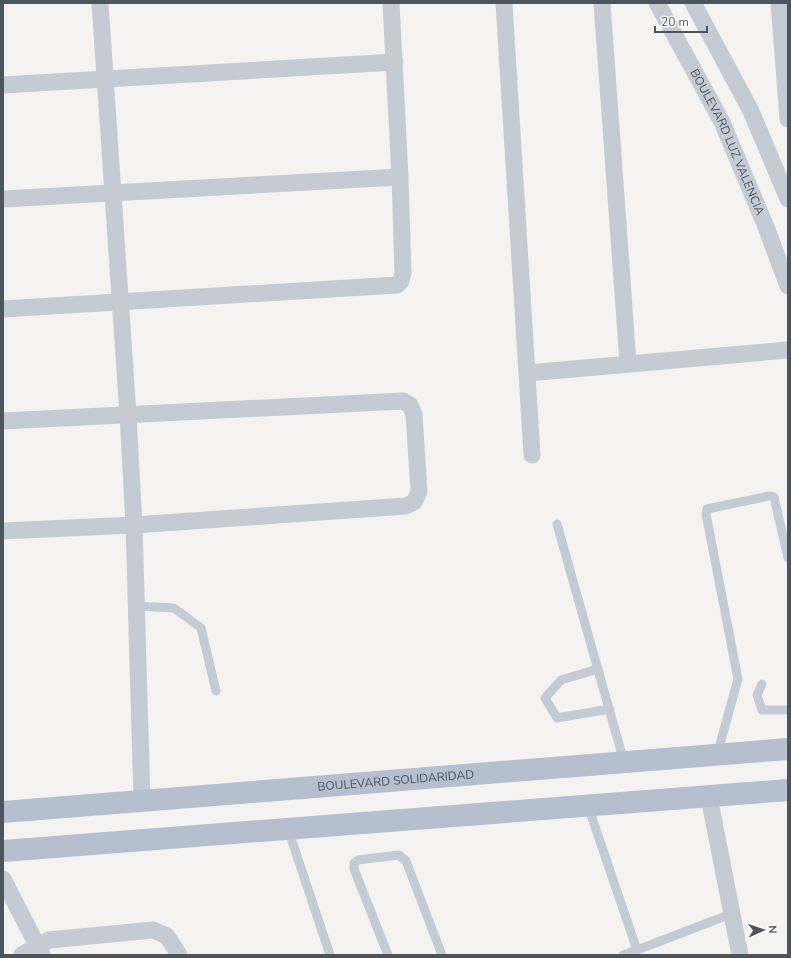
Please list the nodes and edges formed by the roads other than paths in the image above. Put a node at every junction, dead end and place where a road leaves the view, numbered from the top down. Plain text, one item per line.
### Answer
1 (100, 3) edge
2 (391, 3) edge
3 (504, 3) edge
4 (602, 3) edge
5 (657, 3) edge
6 (692, 3) edge
7 (779, 3) edge
8 (395, 62) junction
9 (105, 80) junction
10 (3, 85) edge
11 (788, 119) edge
12 (400, 177) junction
13 (114, 192) junction
14 (3, 198) edge
15 (788, 199) edge
16 (788, 286) edge
17 (121, 302) junction
18 (3, 309) edge
19 (788, 350) edge
20 (628, 363) junction
21 (528, 373) junction
22 (128, 415) junction
23 (3, 421) edge
24 (532, 456) dead end
25 (557, 524) dead end
26 (134, 525) junction
27 (3, 531) edge
28 (788, 558) edge
29 (136, 606) junction
30 (598, 669) junction
31 (762, 684) dead end
32 (216, 691) dead end
33 (610, 709) junction
34 (788, 710) edge
35 (788, 749) edge
36 (717, 754) junction
37 (624, 762) junction
38 (788, 790) edge
39 (709, 797) junction
40 (142, 802) junction
41 (588, 806) junction
42 (3, 812) edge
43 (288, 829) junction
44 (3, 851) edge
45 (3, 879) edge
46 (731, 914) junction
47 (39, 950) edge
48 (637, 950) junction
49 (22, 955) edge
50 (179, 955) edge
51 (330, 955) edge
52 (388, 955) edge
53 (442, 955) edge
54 (623, 955) edge
55 (740, 955) edge

1 - 9 street
2 - 8 street
3 - 21 street
4 - 20 street
5 - 16 street, BOULEVARD LUZ VALENCIA
6 - 15 street
7 - 11 street
8 - 9 street
8 - 12 street
9 - 10 street
9 - 13 street
12 - 13 street
12 - 17 street
13 - 14 street
13 - 17 street
17 - 18 street
17 - 22 street
19 - 20 street
20 - 21 street
21 - 24 street
22 - 23 street
22 - 26 street
22 - 26 street
25 - 30 lane
26 - 27 street
26 - 29 street
28 - 36 lane
29 - 32 lane
29 - 40 street
30 - 33 lane
30 - 33 lane
31 - 34 lane
33 - 37 lane
35 - 36 main road, BOULEVARD SOLIDARIDAD
36 - 37 main road, BOULEVARD SOLIDARIDAD
37 - 40 main road, BOULEVARD SOLIDARIDAD
38 - 39 main road
39 - 41 main road
39 - 46 street
40 - 42 main road, BOULEVARD SOLIDARIDAD
41 - 43 main road
41 - 48 lane
43 - 44 main road
43 - 51 lane
45 - 47 street
46 - 48 lane
46 - 55 street
47 - 49 street
47 - 50 street
48 - 54 lane
52 - 53 lane

